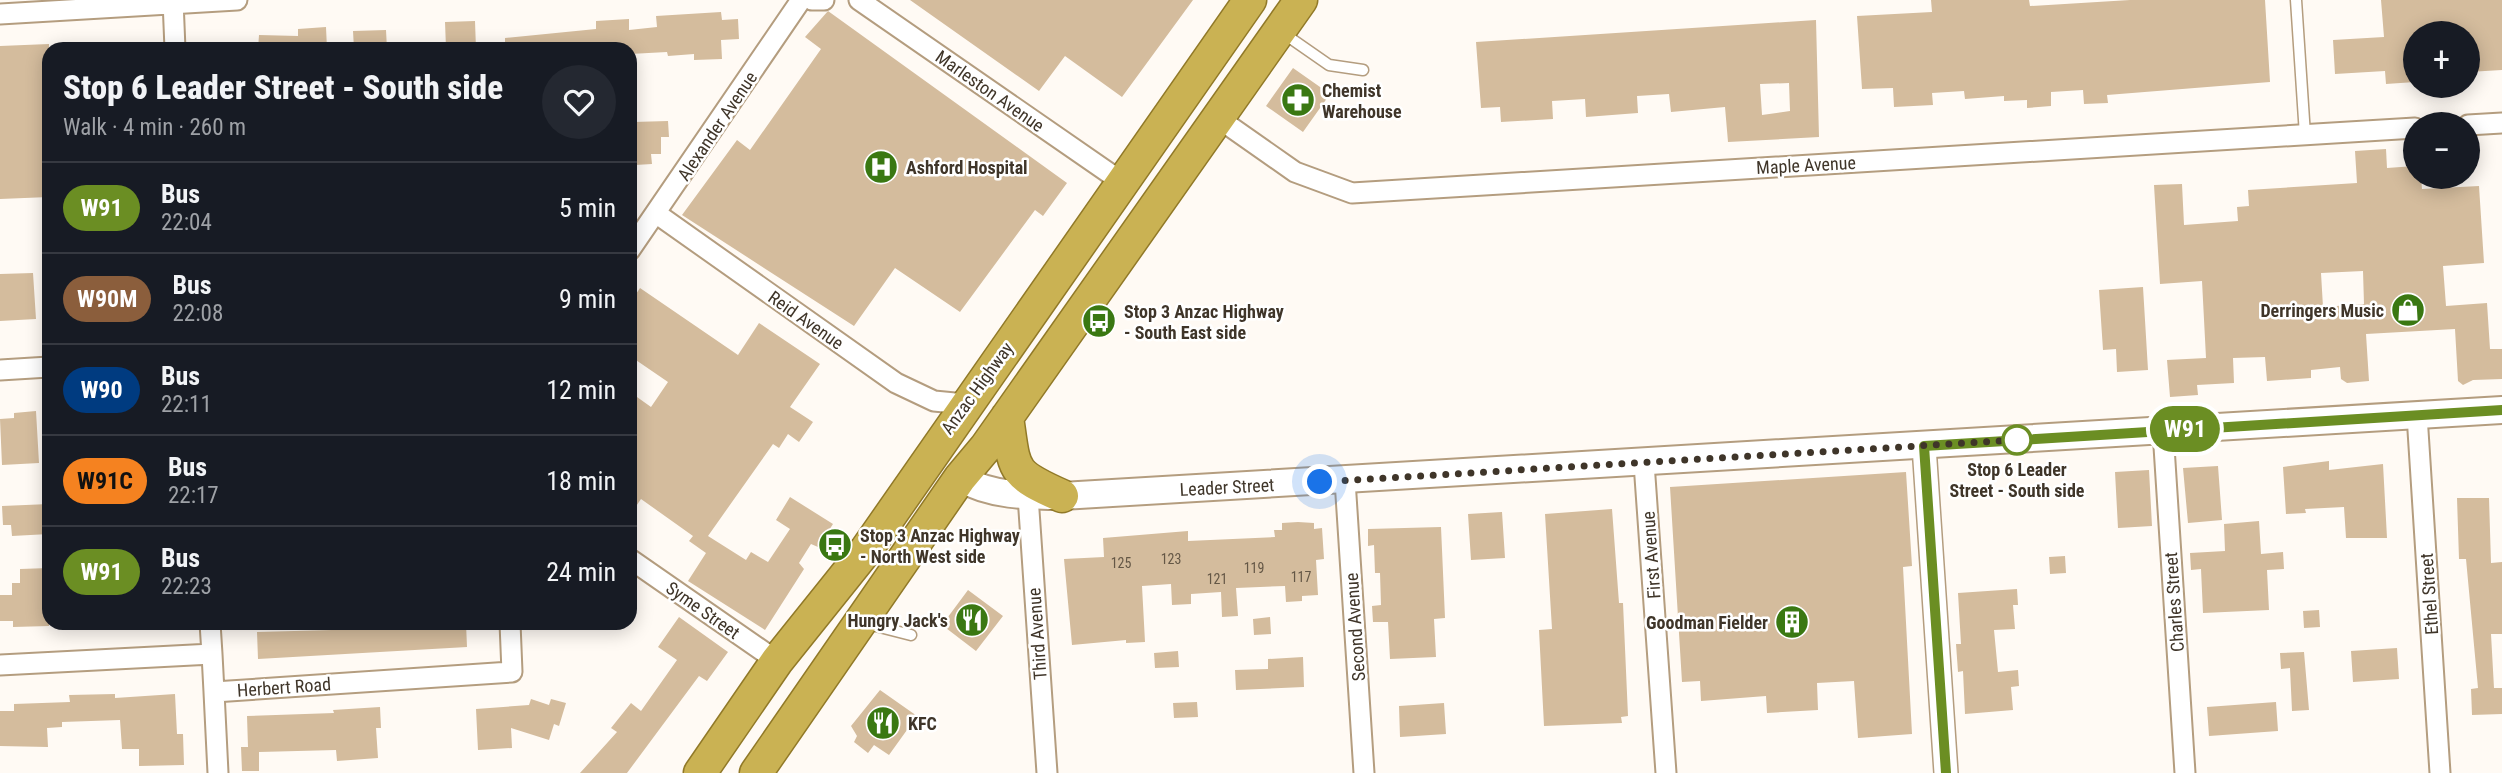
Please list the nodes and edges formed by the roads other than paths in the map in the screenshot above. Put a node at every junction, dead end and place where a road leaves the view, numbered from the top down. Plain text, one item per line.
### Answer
1 (237, 0) edge
2 (801, 0) edge
3 (811, 0) edge
4 (824, 0) edge
5 (859, 0) edge
6 (1250, 0) edge
7 (1301, 0) edge
8 (2296, 0) edge
9 (173, 2) edge
10 (0, 14) edge
11 (1279, 31) junction
12 (176, 42) edge
13 (1202, 67) junction
14 (1363, 69) dead end
15 (1218, 118) junction
16 (2502, 123) edge
17 (2480, 124) edge
18 (2403, 129) edge
19 (1156, 133) junction
20 (2305, 135) junction
21 (1122, 182) junction
22 (657, 214) junction
23 (637, 241) edge
24 (1048, 290) junction
25 (1081, 312) junction
26 (42, 367) edge
27 (0, 370) edge
28 (971, 398) junction
29 (2502, 410) edge
30 (2417, 415) junction
31 (1007, 417) junction
32 (2163, 431) junction
33 (1924, 446) junction
34 (1644, 463) junction
35 (960, 478) junction
36 (1345, 480) junction
37 (1028, 496) junction
38 (1062, 496) junction
39 (866, 550) junction
40 (637, 564) edge
41 (860, 622) junction
42 (210, 630) edge
43 (510, 630) edge
44 (911, 635) dead end
45 (212, 654) junction
46 (777, 661) junction
47 (0, 665) edge
48 (214, 692) junction
49 (745, 709) junction
50 (799, 712) junction
51 (758, 771) edge
52 (218, 772) edge
53 (701, 773) edge
54 (1047, 773) edge
55 (1364, 773) edge
56 (1666, 773) edge
57 (1946, 773) edge
58 (2185, 773) edge
59 (2440, 773) edge

1 - 9 street
2 - 22 street, Alexander Avenue
3 - 4 street
5 - 21 street, Marleston Avenue
6 - 13 highway, Anzac Highway
7 - 11 highway
8 - 20 lane
9 - 10 street
9 - 12 street
11 - 14 lane
11 - 15 highway
13 - 15 highway
13 - 19 highway, Anzac Highway
15 - 19 highway
15 - 20 street, Maple Avenue
15 - 25 highway
16 - 17 street
18 - 20 street, Maple Avenue
19 - 21 highway, Anzac Highway
21 - 24 highway, Anzac Highway
22 - 23 street, Alexander Avenue
22 - 28 street, Reid Avenue
24 - 25 highway
24 - 28 highway, Anzac Highway
25 - 31 highway
26 - 27 street
28 - 35 highway
28 - 39 highway, Anzac Highway
29 - 30 main road, Leader Street
30 - 32 main road, Leader Street
30 - 59 street, Ethel Street
31 - 35 highway
31 - 38 highway
32 - 33 main road, Leader Street
32 - 58 street, Charles Street
33 - 34 main road, Leader Street
33 - 57 street
34 - 36 main road, Leader Street
34 - 56 street, First Avenue
35 - 37 main road, Leader Street
35 - 39 highway
35 - 41 highway
36 - 38 main road, Leader Street
36 - 55 street, Second Avenue
37 - 38 main road, Leader Street
37 - 54 street, Third Avenue
39 - 46 highway, Anzac Highway
40 - 46 street, Syme Street
41 - 44 lane
41 - 50 highway
42 - 45 street, Herbert Road
43 - 48 street, Herbert Road
45 - 47 street
45 - 48 street, Herbert Road
46 - 49 highway, Anzac Highway
48 - 52 street
49 - 50 highway
49 - 53 highway, Anzac Highway
50 - 51 highway
51 - 53 highway

